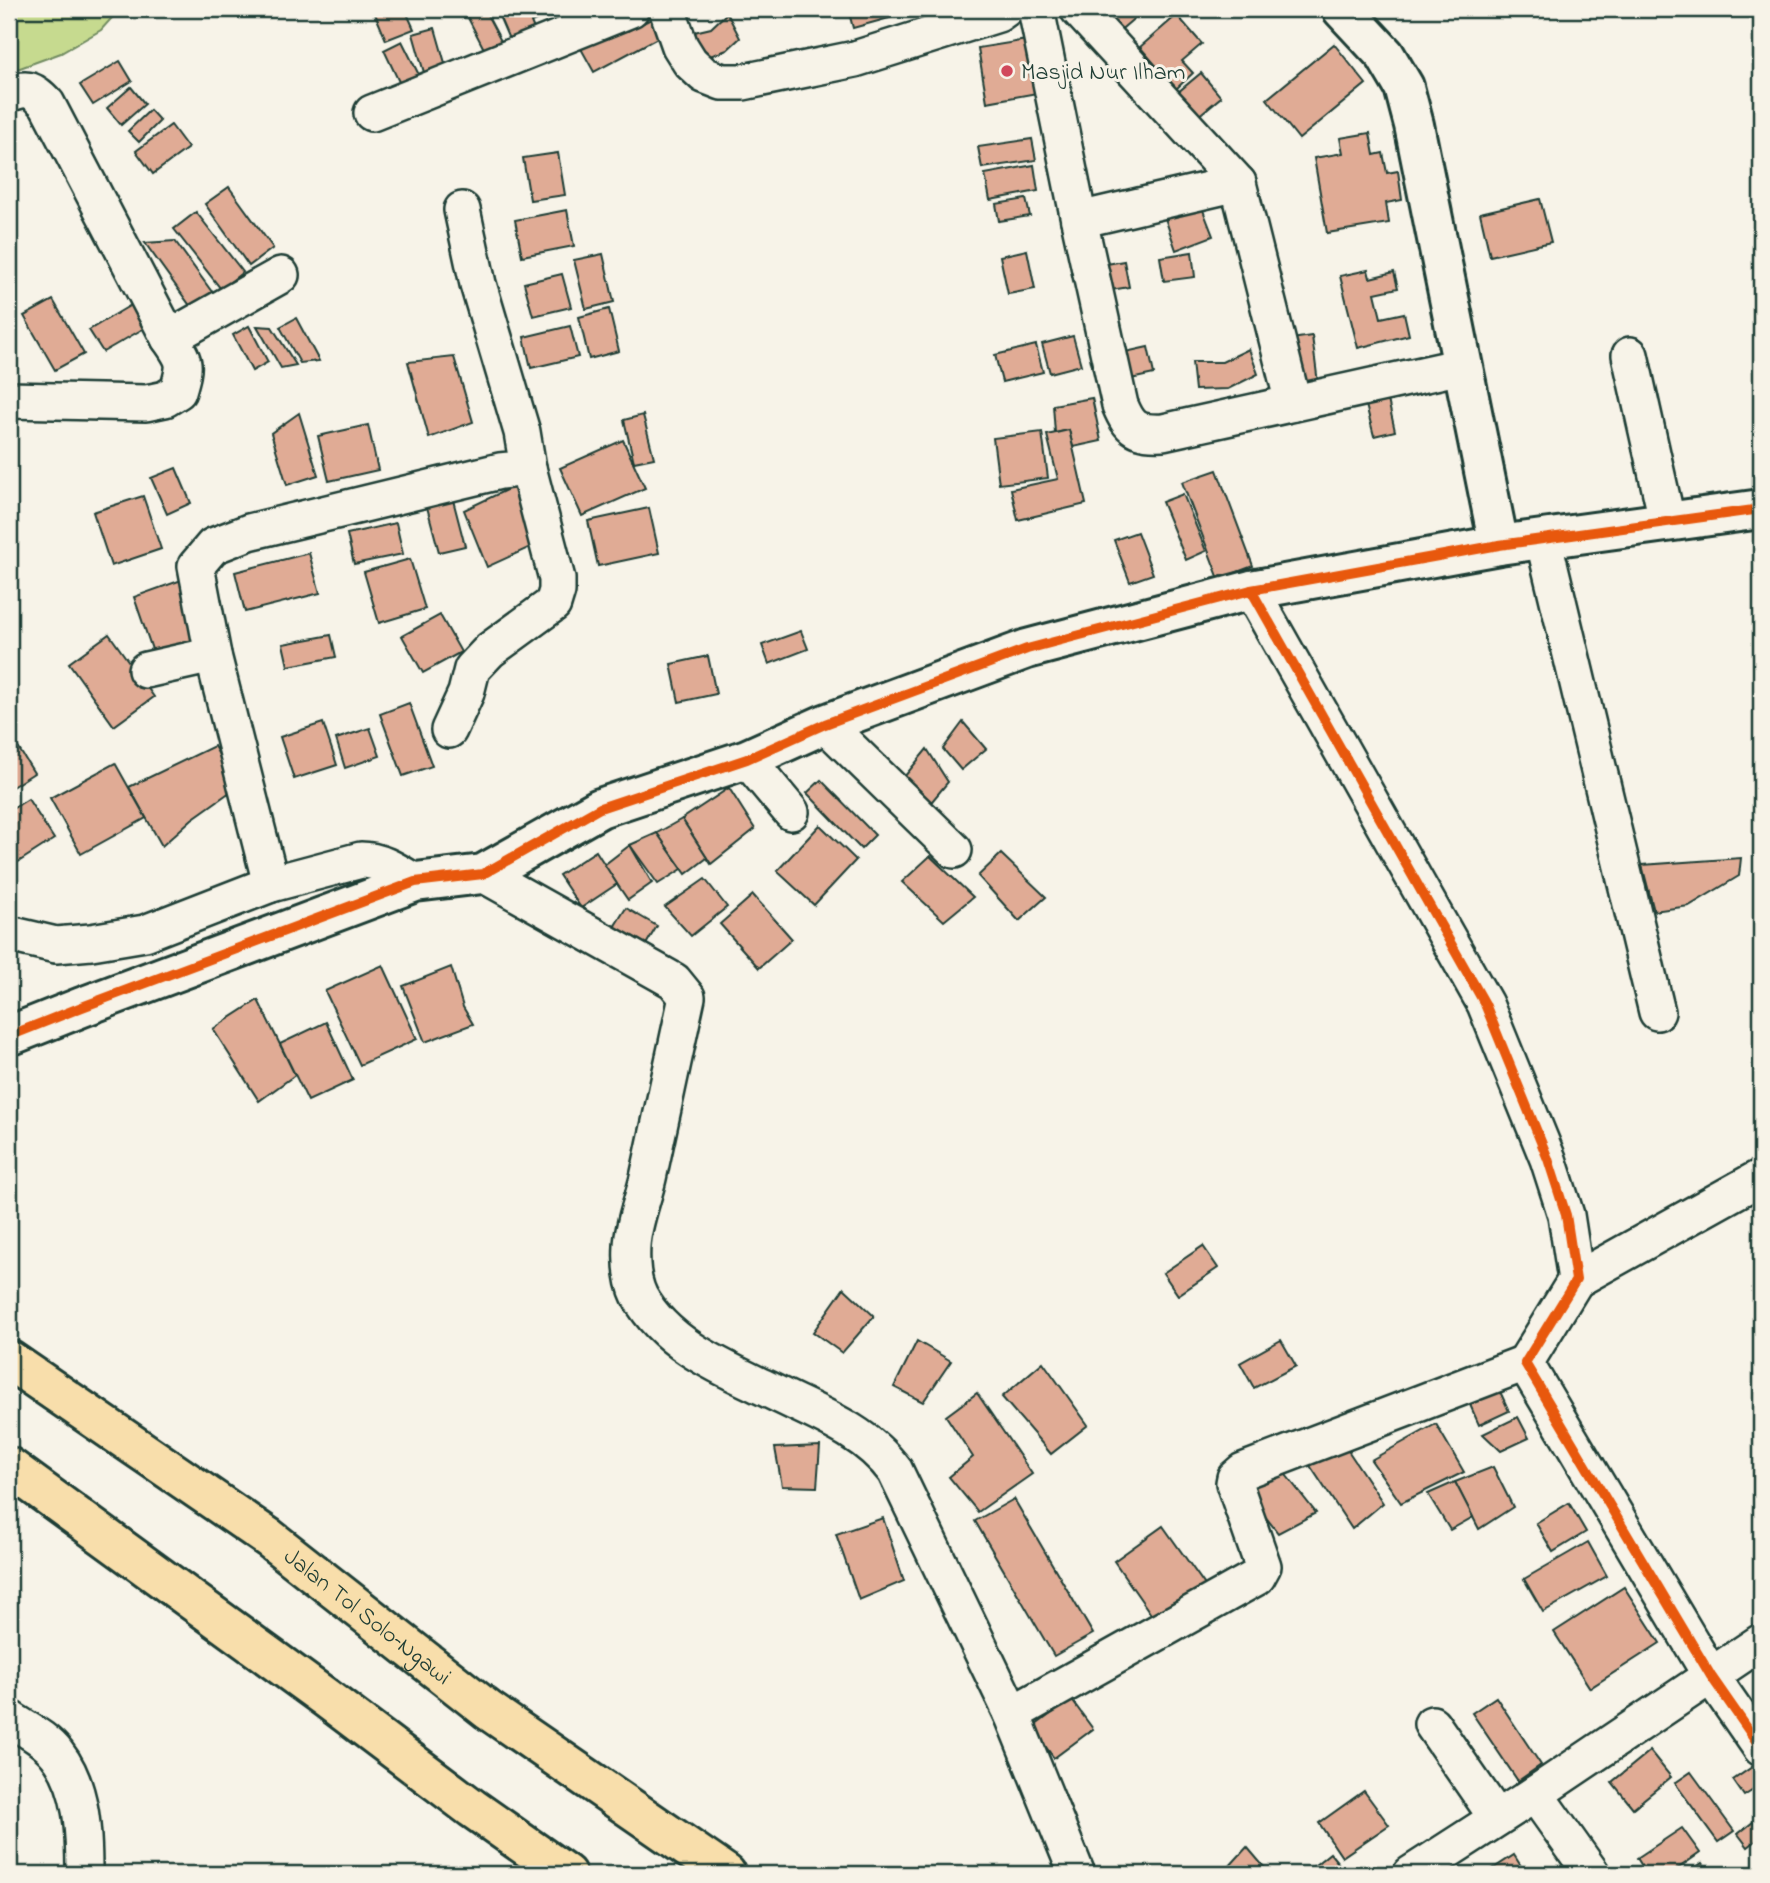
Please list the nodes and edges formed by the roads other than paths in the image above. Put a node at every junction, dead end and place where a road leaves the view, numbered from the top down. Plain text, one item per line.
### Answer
1 (631, 9) edge
2 (667, 9) edge
3 (1005, 9) edge
4 (1035, 9) edge
5 (1078, 9) edge
6 (1342, 9) edge
7 (9, 94) edge
8 (372, 113) dead end
9 (1238, 183) junction
10 (462, 210) dead end
11 (1079, 220) junction
12 (281, 275) dead end
13 (169, 338) junction
14 (1630, 355) dead end
15 (1462, 366) junction
16 (9, 400) edge
17 (1293, 403) junction
18 (528, 468) junction
19 (1761, 509) edge
20 (1667, 520) junction
21 (1543, 538) junction
22 (1499, 545) junction
23 (1251, 590) junction
24 (213, 655) junction
25 (146, 670) dead end
26 (825, 724) junction
27 (449, 730) dead end
28 (747, 759) junction
29 (791, 811) dead end
30 (954, 850) dead end
31 (483, 874) junction
32 (415, 882) junction
33 (271, 884) junction
34 (9, 934) edge
35 (1657, 1012) dead end
36 (9, 1036) edge
37 (1761, 1177) edge
38 (1576, 1280) junction
39 (9, 1360) edge
40 (1525, 1363) junction
41 (9, 1467) edge
42 (1761, 1642) edge
43 (1711, 1676) junction
44 (1012, 1714) junction
45 (9, 1718) edge
46 (1432, 1724) dead end
47 (1761, 1748) edge
48 (1535, 1794) junction
49 (1497, 1818) junction
50 (84, 1874) edge
51 (566, 1874) edge
52 (726, 1874) edge
53 (1077, 1874) edge
54 (1411, 1874) edge
55 (1592, 1874) edge

1 - 8 street
2 - 3 street
4 - 11 street
5 - 9 street
6 - 15 street
7 - 13 street
9 - 11 street
9 - 17 street
10 - 18 street
11 - 17 street
12 - 13 street
13 - 16 street
14 - 20 street
15 - 17 street
15 - 22 street
18 - 24 street
18 - 27 street
19 - 20 street
20 - 21 street
21 - 22 street
21 - 35 street
22 - 23 street
23 - 26 street
23 - 38 street
24 - 25 street
24 - 33 street
26 - 28 street
26 - 30 street
28 - 29 street
28 - 31 street
31 - 32 street
31 - 44 street
32 - 33 street
32 - 36 street
33 - 34 street
37 - 38 street
38 - 40 street
39 - 52 highway, Jalan Tol Solo–Ngawi
40 - 43 street
40 - 44 street
41 - 51 highway
42 - 43 street
43 - 47 street
43 - 48 street
44 - 53 street
45 - 50 street
46 - 49 street
48 - 49 street
48 - 55 street
49 - 54 street

